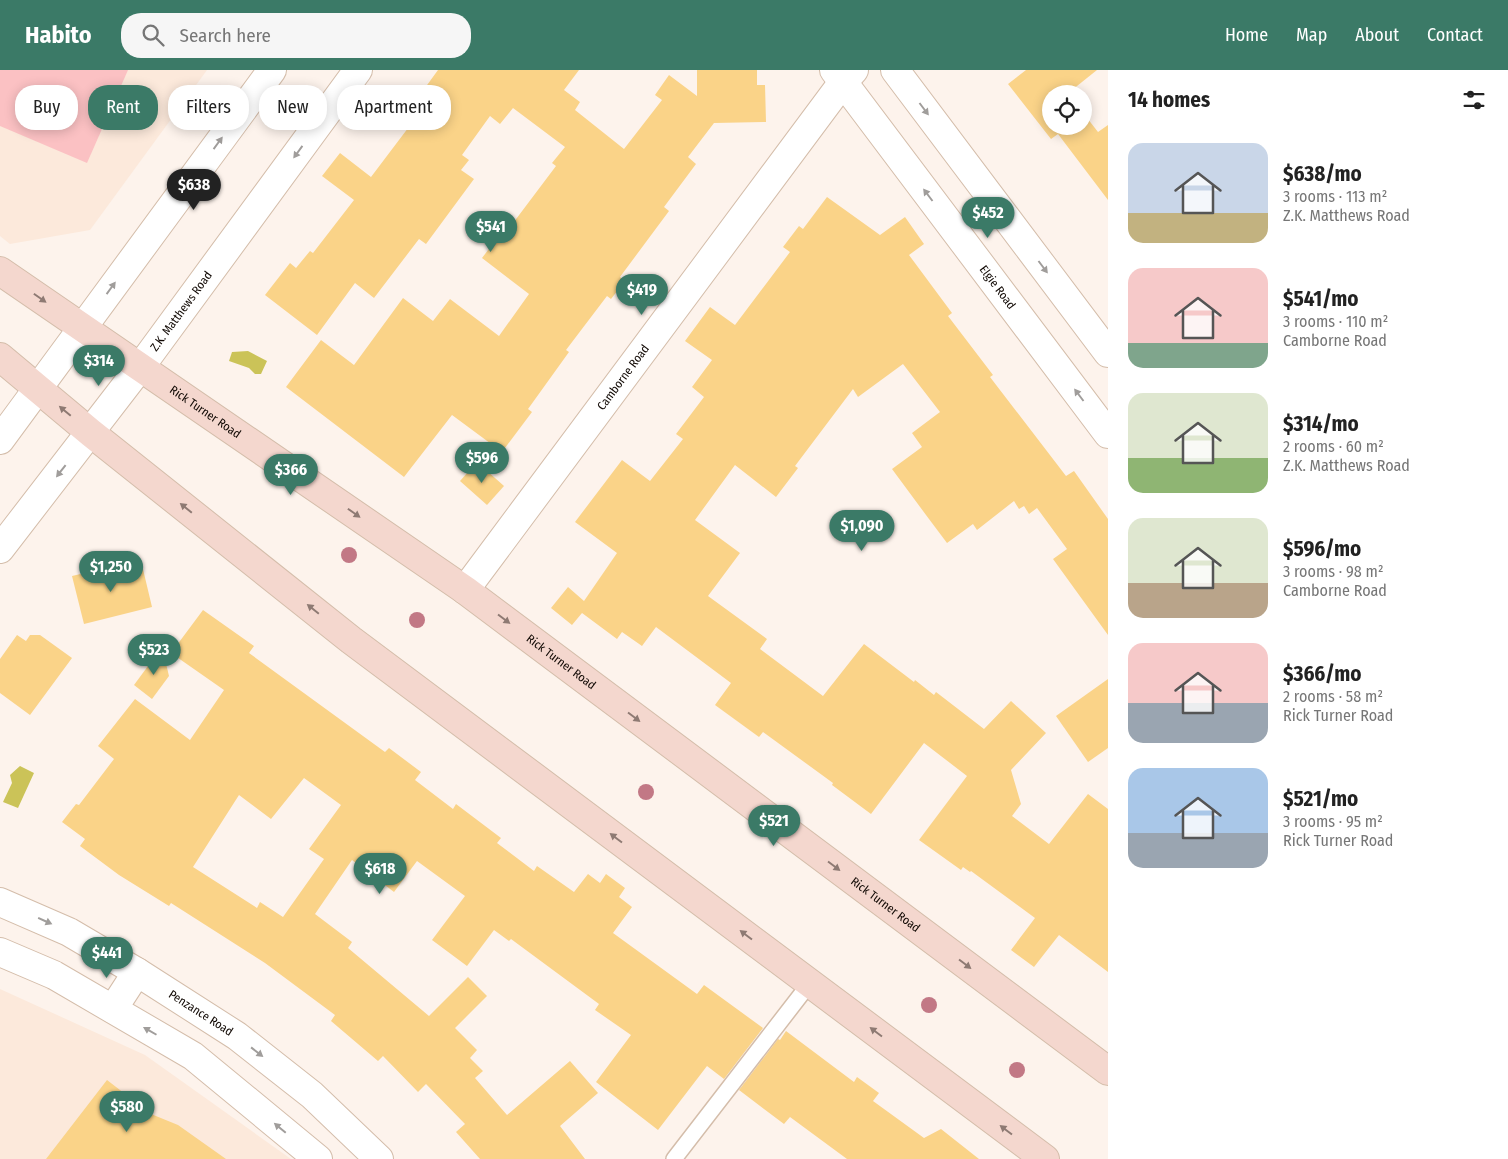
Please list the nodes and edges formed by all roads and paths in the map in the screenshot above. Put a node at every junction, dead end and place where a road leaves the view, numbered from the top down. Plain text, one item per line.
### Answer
1 (272, 70) edge
2 (358, 70) edge
3 (895, 70) edge
4 (844, 74) edge
5 (0, 271) edge
6 (82, 327) junction
7 (1108, 353) edge
8 (0, 357) edge
9 (141, 366) junction
10 (39, 389) junction
11 (91, 433) junction
12 (1108, 434) edge
13 (0, 440) edge
14 (0, 549) edge
15 (465, 590) junction
16 (0, 902) edge
17 (0, 952) edge
18 (137, 972) junction
19 (810, 983) junction
20 (113, 1009) junction
21 (1108, 1071) edge
22 (353, 1133) junction
23 (318, 1159) edge
24 (331, 1159) edge
25 (379, 1159) edge
26 (674, 1159) edge
27 (1045, 1159) edge

6 -> 1 street
2 -> 9 street, Z.K. Matthews Road
3 -> 7 street
12 -> 4 street, Elgie Road
4 - 15 street, Camborne Road
5 -> 6 main road, Rick Turner Road
6 - 9 main road, Rick Turner Road
6 - 10 street
8 - 10 main road
9 - 11 street, Z.K. Matthews Road
9 -> 15 main road, Rick Turner Road
11 -> 10 main road
10 - 13 street
11 -> 14 street, Z.K. Matthews Road
19 -> 11 main road
15 -> 21 main road, Rick Turner Road
16 -> 18 street, Penzance Road
17 - 20 street
18 - 20 street
18 -> 22 street, Penzance Road
19 - 26 lane
27 -> 19 main road
23 -> 20 street
22 - 24 street
22 - 25 street, Penzance Road

